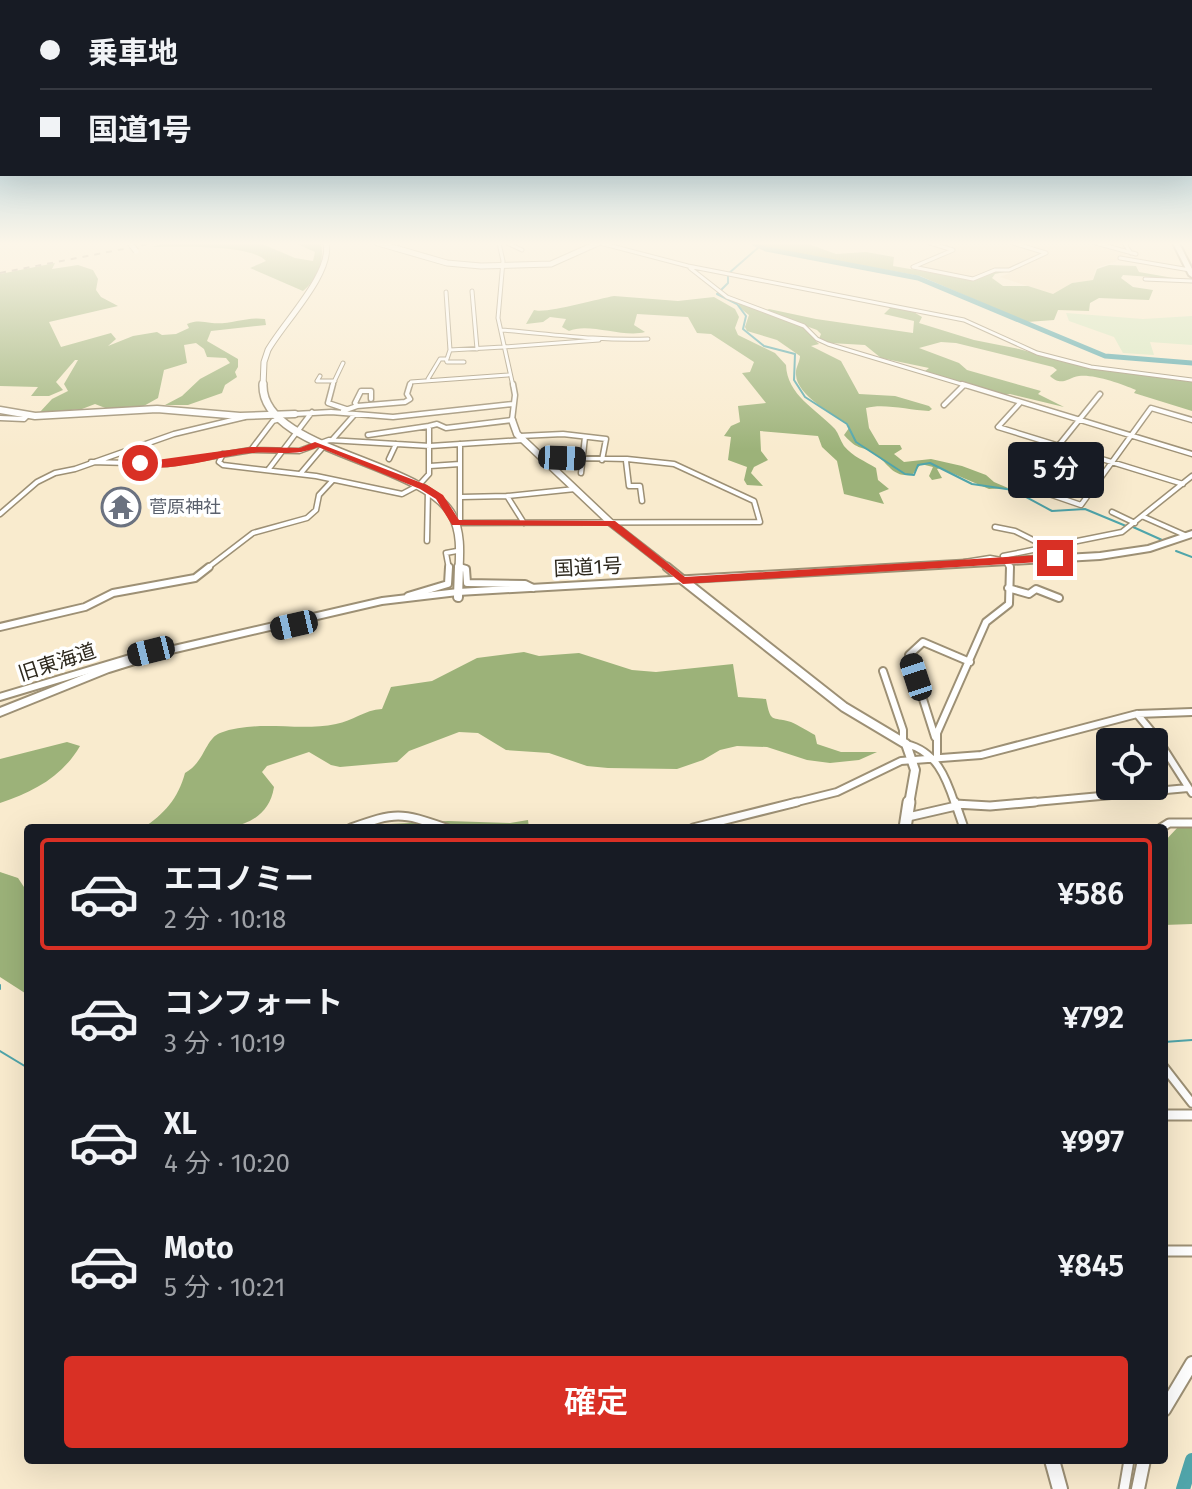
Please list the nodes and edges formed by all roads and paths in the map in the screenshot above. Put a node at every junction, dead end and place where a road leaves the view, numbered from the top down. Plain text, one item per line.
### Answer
1 (292, 312) edge
2 (447, 312) edge
3 (474, 312) edge
4 (498, 312) edge
5 (770, 312) edge
6 (925, 312) edge
7 (501, 330) junction
8 (521, 331) junction
9 (648, 339) dead end
10 (600, 340) junction
11 (515, 346) junction
12 (503, 347) junction
13 (477, 349) junction
14 (450, 350) junction
15 (447, 359) junction
16 (456, 359) dead end
17 (464, 362) dead end
18 (343, 363) dead end
19 (508, 375) junction
20 (320, 376) dead end
21 (428, 379) junction
22 (1192, 380) edge
23 (335, 381) junction
24 (963, 386) junction
25 (1100, 394) dead end
26 (371, 399) dead end
27 (394, 404) junction
28 (513, 404) junction
29 (1019, 404) junction
30 (944, 405) dead end
31 (357, 406) junction
32 (346, 409) junction
33 (0, 410) edge
34 (440, 410) junction
35 (312, 412) junction
36 (340, 412) junction
37 (295, 414) joint
38 (355, 414) junction
39 (27, 416) junction
40 (246, 416) junction
41 (382, 416) junction
42 (279, 417) junction
43 (0, 418) edge
44 (512, 420) junction
45 (1192, 420) edge
46 (1078, 422) junction
47 (437, 424) junction
48 (429, 426) junction
49 (373, 430) junction
50 (297, 433) junction
51 (1131, 436) junction
52 (585, 437) junction
53 (521, 438) junction
54 (332, 440) junction
55 (362, 442) junction
56 (396, 444) junction
57 (460, 444) junction
58 (320, 445) junction
59 (430, 446) junction
60 (1058, 446) junction
61 (251, 450) junction
62 (282, 451) junction
63 (223, 454) junction
64 (1192, 454) edge
65 (541, 457) junction
66 (389, 459) dead end
67 (583, 459) junction
68 (602, 460) junction
69 (626, 461) junction
70 (91, 462) junction
71 (1112, 462) junction
72 (460, 464) junction
73 (430, 466) junction
74 (268, 470) junction
75 (301, 473) junction
76 (581, 473) dead end
77 (1192, 476) edge
78 (332, 481) junction
79 (1183, 484) junction
80 (419, 485) junction
81 (575, 489) junction
82 (428, 490) junction
83 (507, 496) junction
84 (461, 497) junction
85 (642, 501) dead end
86 (1112, 512) dead end
87 (0, 514) edge
88 (1144, 517) junction
89 (458, 523) junction
90 (524, 523) junction
91 (611, 523) junction
92 (1135, 523) junction
93 (995, 527) dead end
94 (1190, 537) edge
95 (427, 541) dead end
96 (1048, 547) junction
97 (457, 551) junction
98 (1006, 560) junction
99 (457, 567) junction
100 (866, 571) junction
101 (686, 582) junction
102 (490, 587) junction
103 (1008, 588) junction
104 (458, 595) junction
105 (1059, 598) dead end
106 (397, 599) junction
107 (383, 603) junction
108 (0, 627) edge
109 (166, 653) junction
110 (970, 662) junction
111 (883, 671) dead end
112 (0, 697) edge
113 (1192, 712) edge
114 (1137, 714) junction
115 (0, 715) edge
116 (935, 737) junction
117 (904, 743) junction
118 (936, 758) junction
119 (914, 760) junction
120 (1190, 791) edge
121 (956, 805) junction
122 (908, 817) junction
123 (1192, 823) edge
124 (362, 824) edge
125 (434, 824) edge
126 (716, 824) edge
127 (906, 824) edge
128 (963, 824) edge
129 (1167, 824) edge
130 (1168, 1072) edge
131 (1192, 1103) edge
132 (1168, 1115) edge
133 (1192, 1115) edge
134 (1168, 1251) edge
135 (1192, 1251) edge
136 (1192, 1363) edge
137 (1168, 1403) edge
138 (1053, 1464) edge
139 (1128, 1464) edge
140 (1143, 1464) edge
141 (1060, 1489) edge
142 (1124, 1489) edge
143 (1138, 1489) edge

1 - 42 main road
2 - 14 street
3 - 13 street
4 - 7 street
5 - 24 street
6 - 22 street
7 - 8 street
7 - 12 street
8 - 10 street
8 - 11 street
9 - 10 street
10 - 11 street
11 - 12 street
12 - 13 street
12 - 19 street
13 - 14 street
14 - 15 street
15 - 16 street
15 - 17 street
15 - 21 street
18 - 23 street
19 - 21 street
19 - 28 street
20 - 23 street
21 - 27 street
23 - 32 street
24 - 29 street
24 - 30 street
25 - 46 street
26 - 31 street
27 - 31 street
27 - 41 street
28 - 34 street
28 - 44 street
29 - 46 street
29 - 60 street
31 - 32 street
32 - 36 street
33 - 39 street
34 - 41 street
34 - 47 street
35 - 36 street
35 - 37 street
35 - 50 street
36 - 38 street
37 - 42 street
38 - 41 street
38 - 54 street
39 - 40 street
39 - 43 street
40 - 42 street
40 - 70 street
41 - 49 street
42 - 50 main road
42 - 61 street
44 - 47 street
44 - 53 street
45 - 51 street
46 - 51 street
46 - 60 street
47 - 48 street
48 - 49 street
48 - 59 street
49 - 55 street
50 - 58 main road
50 - 62 street
51 - 64 street
51 - 71 street
52 - 53 street
52 - 67 street
52 - 68 street
53 - 57 street
53 - 65 street
54 - 55 street
54 - 58 street
55 - 56 street
56 - 59 street
56 - 66 street
57 - 59 street
57 - 72 street
58 - 62 street
58 - 75 street
58 - 80 main road
59 - 73 street
60 - 71 street
60 - 71 street
61 - 62 street
61 - 63 street
62 - 74 street
63 - 70 street
63 - 74 street
65 - 67 street
65 - 81 street
67 - 68 street
67 - 76 street
68 - 69 street
69 - 85 street
69 - 91 street
70 - 87 street
71 - 79 street
72 - 73 street
72 - 84 street
73 - 80 street
74 - 75 street
75 - 78 street
77 - 79 street
78 - 80 street
78 - 108 street
79 - 88 street
80 - 82 main road
81 - 83 street
81 - 91 street
82 - 89 main road
82 - 95 street
83 - 84 street
83 - 90 street
84 - 89 street
86 - 92 street
88 - 92 street
88 - 94 street
89 - 90 street
89 - 97 main road
90 - 91 street
91 - 101 street
92 - 96 street
93 - 96 street
94 - 98 highway, 国道1号
96 - 98 street
97 - 99 main road
97 - 106 street
98 - 100 highway, 国道1号
98 - 100 highway, 国道1号
98 - 103 street
99 - 102 street
99 - 104 main road
100 - 101 highway, 国道1号
101 - 102 highway, 国道1号
101 - 104 highway, 国道1号
101 - 117 main road
102 - 104 highway, 国道1号
103 - 105 street
103 - 110 street
104 - 106 highway, 国道1号
104 - 107 highway, 国道1号
106 - 107 highway, 国道1号
107 - 109 highway, 国道1号
109 - 112 street, 旧東海道
109 - 115 highway, 国道1号
110 - 116 street
110 - 116 street
111 - 117 street
113 - 114 street
114 - 118 street
114 - 120 street
116 - 118 street
117 - 118 street
117 - 119 main road
118 - 119 street
118 - 121 street
119 - 122 main road
119 - 126 street
120 - 121 street
121 - 122 street
121 - 128 street
122 - 127 main road
123 - 129 street
124 - 125 street
130 - 131 street
132 - 133 street
134 - 135 street
136 - 137 street
138 - 141 main road
139 - 142 street
140 - 143 street

